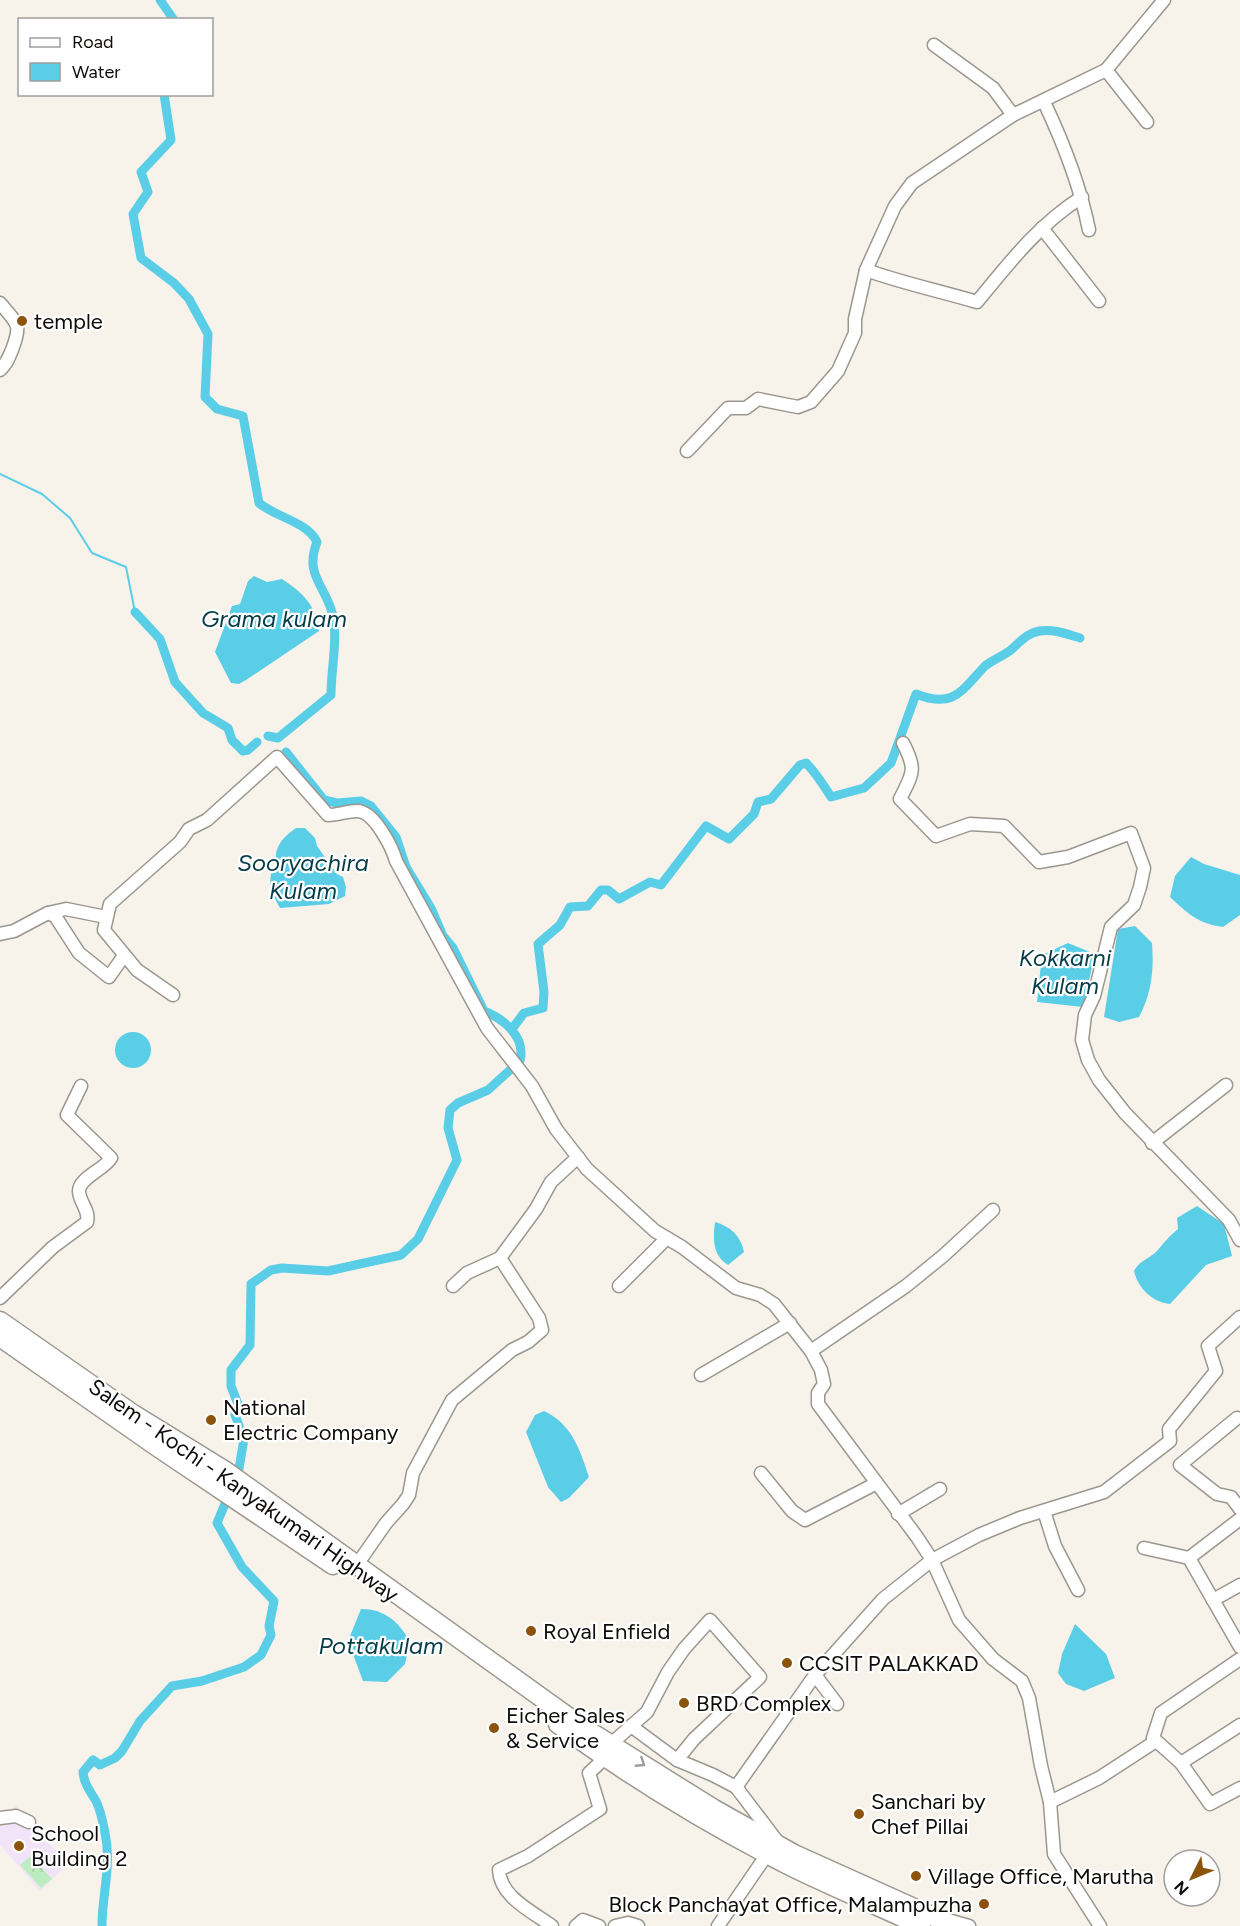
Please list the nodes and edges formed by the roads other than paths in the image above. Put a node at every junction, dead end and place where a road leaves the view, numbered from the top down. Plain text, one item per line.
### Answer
1 (1164, 0) edge
2 (934, 45) dead end
3 (1106, 70) junction
4 (1044, 102) junction
5 (1013, 115) junction
6 (1147, 122) dead end
7 (1082, 197) junction
8 (1042, 228) junction
9 (1089, 230) dead end
10 (866, 270) junction
11 (1099, 301) dead end
12 (0, 303) edge
13 (0, 370) edge
14 (687, 451) dead end
15 (903, 742) dead end
16 (48, 913) junction
17 (106, 917) junction
18 (0, 934) edge
19 (123, 957) junction
20 (173, 995) dead end
21 (1226, 1085) dead end
22 (81, 1086) dead end
23 (1152, 1143) junction
24 (578, 1157) junction
25 (993, 1210) dead end
26 (667, 1238) junction
27 (1240, 1240) edge
28 (500, 1258) junction
29 (453, 1286) dead end
30 (619, 1286) dead end
31 (0, 1298) edge
32 (1240, 1317) edge
33 (0, 1321) edge
34 (790, 1323) junction
35 (0, 1336) edge
36 (812, 1351) junction
37 (701, 1374) dead end
38 (1237, 1418) dead end
39 (761, 1473) dead end
40 (222, 1479) junction
41 (875, 1484) junction
42 (940, 1489) dead end
43 (246, 1496) junction
44 (1240, 1509) edge
45 (1044, 1511) junction
46 (898, 1514) junction
47 (1240, 1519) edge
48 (1144, 1548) dead end
49 (1189, 1558) junction
50 (932, 1560) junction
51 (356, 1566) junction
52 (1240, 1585) edge
53 (1078, 1590) dead end
54 (1213, 1600) junction
55 (1240, 1647) edge
56 (1240, 1659) edge
57 (814, 1675) junction
58 (837, 1704) dead end
59 (1240, 1725) edge
60 (631, 1726) junction
61 (1156, 1741) junction
62 (609, 1750) junction
63 (677, 1760) junction
64 (1181, 1763) junction
65 (736, 1787) junction
66 (1240, 1788) edge
67 (1050, 1802) junction
68 (0, 1818) edge
69 (28, 1822) dead end
70 (773, 1848) junction
71 (927, 1921) edge
72 (552, 1926) edge
73 (576, 1926) edge
74 (599, 1926) edge
75 (615, 1926) edge
76 (638, 1926) edge
77 (718, 1926) edge
78 (954, 1926) edge
79 (969, 1926) edge
80 (1100, 1926) edge

1 - 3 street
2 - 5 street
3 - 4 street
3 - 6 street
4 - 5 street
4 - 7 street
5 - 10 street
7 - 8 street
7 - 9 street
8 - 10 street
8 - 11 street
10 - 14 street
12 - 13 street
15 - 23 street
16 - 17 street
16 - 18 street
16 - 19 street
17 - 19 street
17 - 24 street
19 - 20 street
21 - 23 street
22 - 31 street
23 - 27 street
24 - 26 street
24 - 28 street
25 - 36 street
26 - 30 street
26 - 34 street
28 - 29 street
28 - 51 street
32 - 45 street
33 - 40 highway, Salem - Kochi - Kanyakumari Highway
34 - 36 street
34 - 37 street
35 - 40 highway, Salem - Kochi - Kanyakumari Highway
36 - 41 street
38 - 44 street
39 - 41 street
40 - 43 highway, Salem - Kochi - Kanyakumari Highway
41 - 46 street
42 - 46 street
43 - 51 highway, Salem - Kochi - Kanyakumari Highway
43 - 62 highway, Salem - Kochi - Kanyakumari Highway
45 - 50 street
45 - 53 street
46 - 50 street
47 - 49 street
48 - 49 street
49 - 54 street
50 - 57 street
50 - 67 street
51 - 62 highway, Salem - Kochi - Kanyakumari Highway
52 - 54 street
54 - 55 street
56 - 61 street
57 - 58 street
57 - 65 street
59 - 64 street
60 - 62 street
60 - 63 street
60 - 63 street
61 - 64 street
61 - 67 street
62 - 70 highway, Salem - Kochi - Kanyakumari Highway
62 - 72 street
63 - 65 street
64 - 66 street
65 - 70 street
67 - 80 street
68 - 69 street
70 - 71 highway, Salem - Kochi - Kanyakumari Highway
70 - 77 street
71 - 78 highway, Salem - Kochi - Kanyakumari Highway
71 - 79 street
73 - 74 street
75 - 76 street

